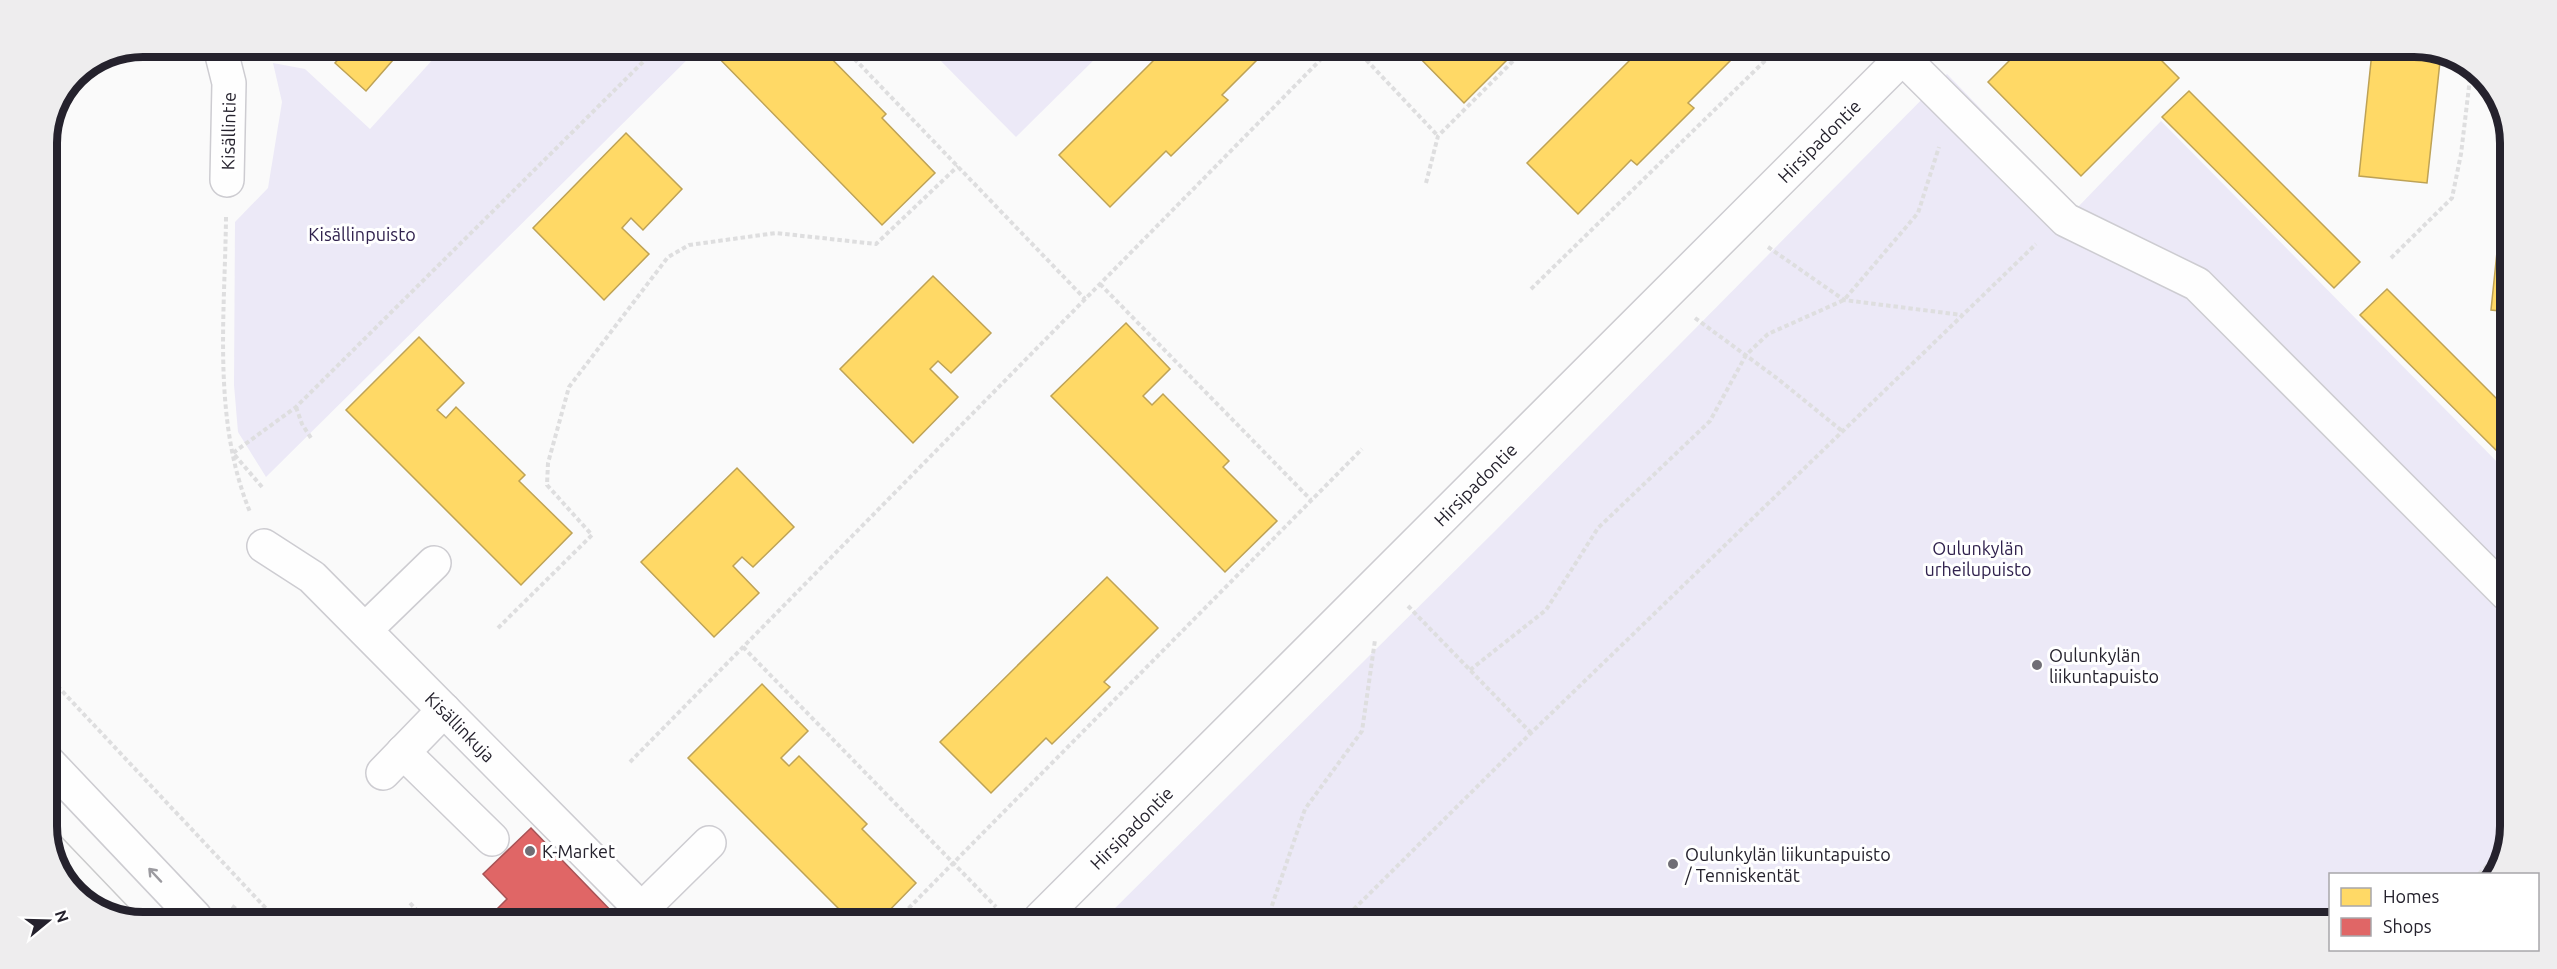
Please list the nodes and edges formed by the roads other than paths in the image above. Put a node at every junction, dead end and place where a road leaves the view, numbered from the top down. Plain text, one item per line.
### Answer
1 (222, 57) edge
2 (1905, 57) edge
3 (1909, 57) edge
4 (227, 180) road end
5 (264, 546) road end
6 (434, 563) dead end
7 (2500, 587) edge
8 (365, 630) junction
9 (444, 710) junction
10 (57, 772) edge
11 (492, 839) dead end
12 (709, 843) dead end
13 (189, 912) edge
14 (645, 912) edge
15 (649, 912) edge
16 (1047, 912) edge

1 - 4 street, Kisällintie
2 - 16 street, Hirsipadontie
3 - 7 street
5 - 8 street, Kisällinkuja
6 - 8 street
8 - 9 street, Kisällinkuja
9 - 11 street
9 - 14 street, Kisällinkuja
13 -> 10 street
12 - 15 street

